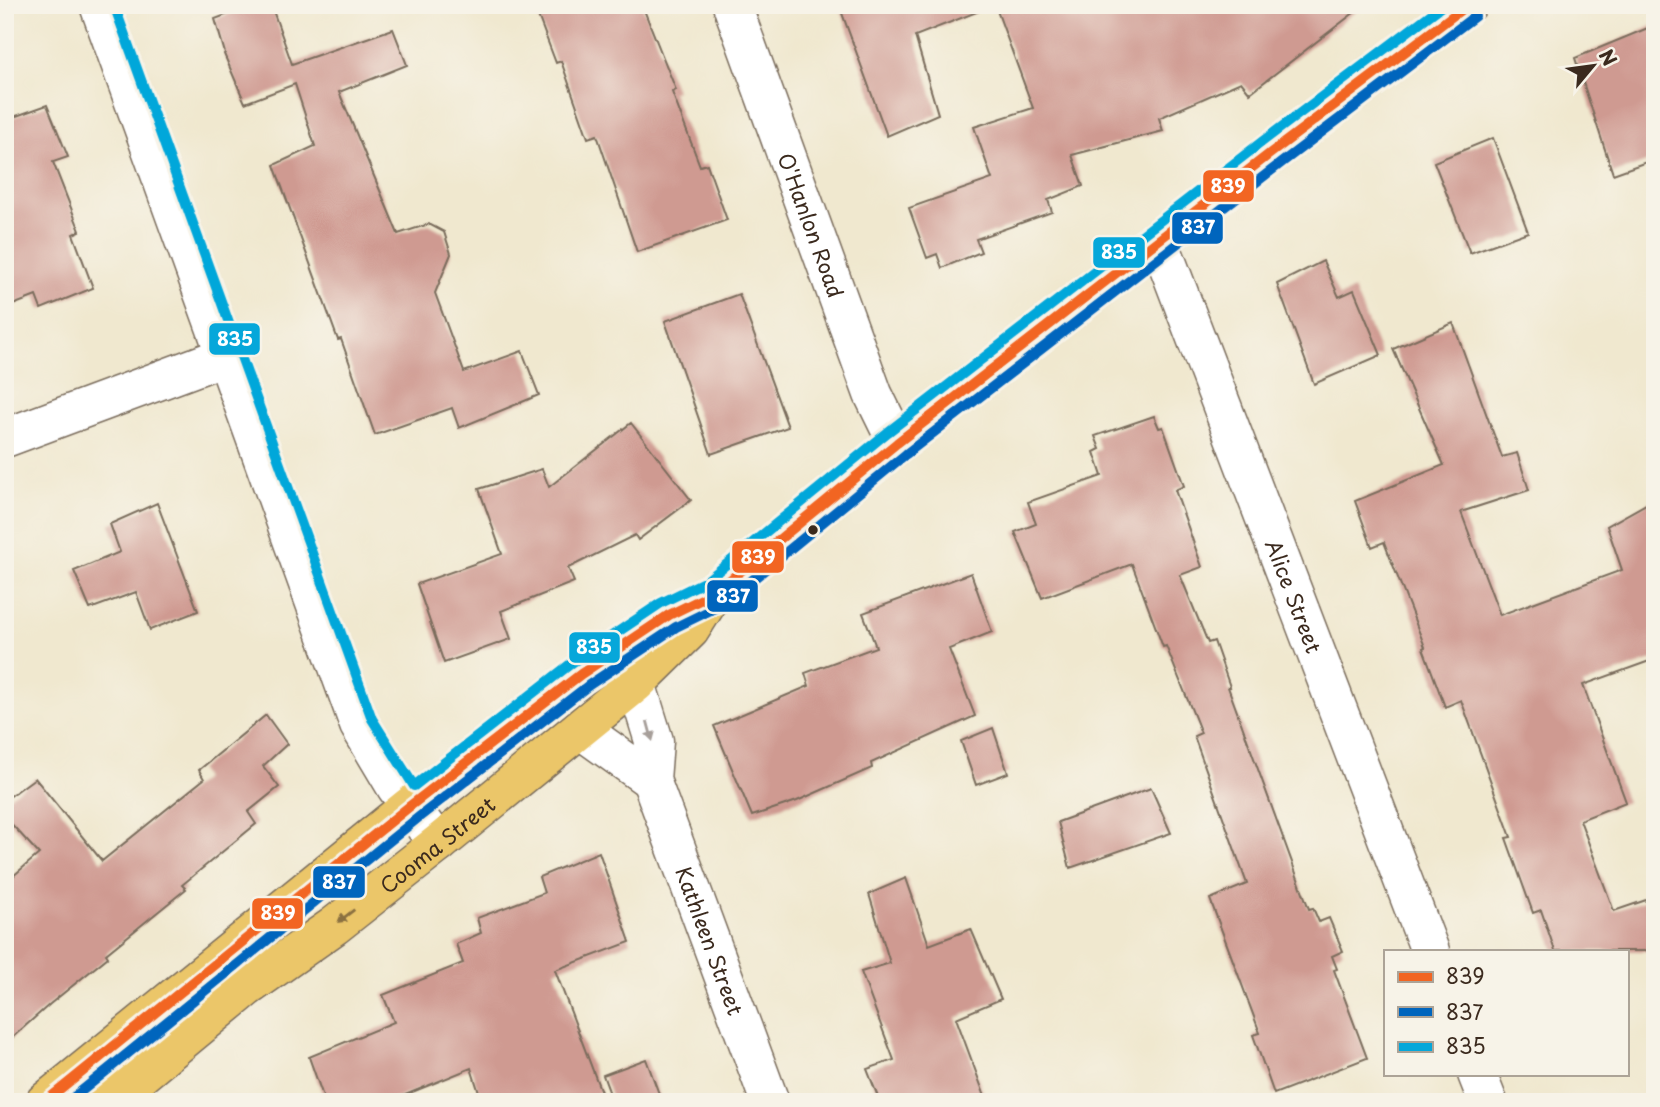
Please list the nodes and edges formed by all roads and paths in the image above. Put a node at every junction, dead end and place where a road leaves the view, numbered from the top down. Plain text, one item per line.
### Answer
1 (99, 5) edge
2 (732, 5) edge
3 (1467, 5) edge
4 (1159, 241) junction
5 (225, 356) junction
6 (5, 438) edge
7 (897, 443) junction
8 (714, 593) junction
9 (636, 683) junction
10 (580, 729) junction
11 (651, 780) junction
12 (410, 806) junction
13 (438, 844) junction
14 (1430, 950) edge
15 (1478, 1076) edge
16 (45, 1102) edge
17 (108, 1102) edge
18 (769, 1102) edge
19 (1488, 1102) edge

1 - 5 street
2 - 7 street, O'Hanlon Road
3 - 4 main road, Cooma Street
4 - 7 main road, Cooma Street
4 - 14 street, Alice Street
5 - 6 street
5 - 12 street
7 - 8 main road, Cooma Street
8 - 9 main road, Cooma Street
8 - 12 main road, Cooma Street
9 - 10 main road, Cooma Street
9 -> 11 street, Kathleen Street
10 - 11 street
10 - 13 main road, Cooma Street
11 - 18 street, Kathleen Street
12 - 13 street
12 - 16 main road, Cooma Street
13 -> 17 main road, Cooma Street
15 - 19 street

